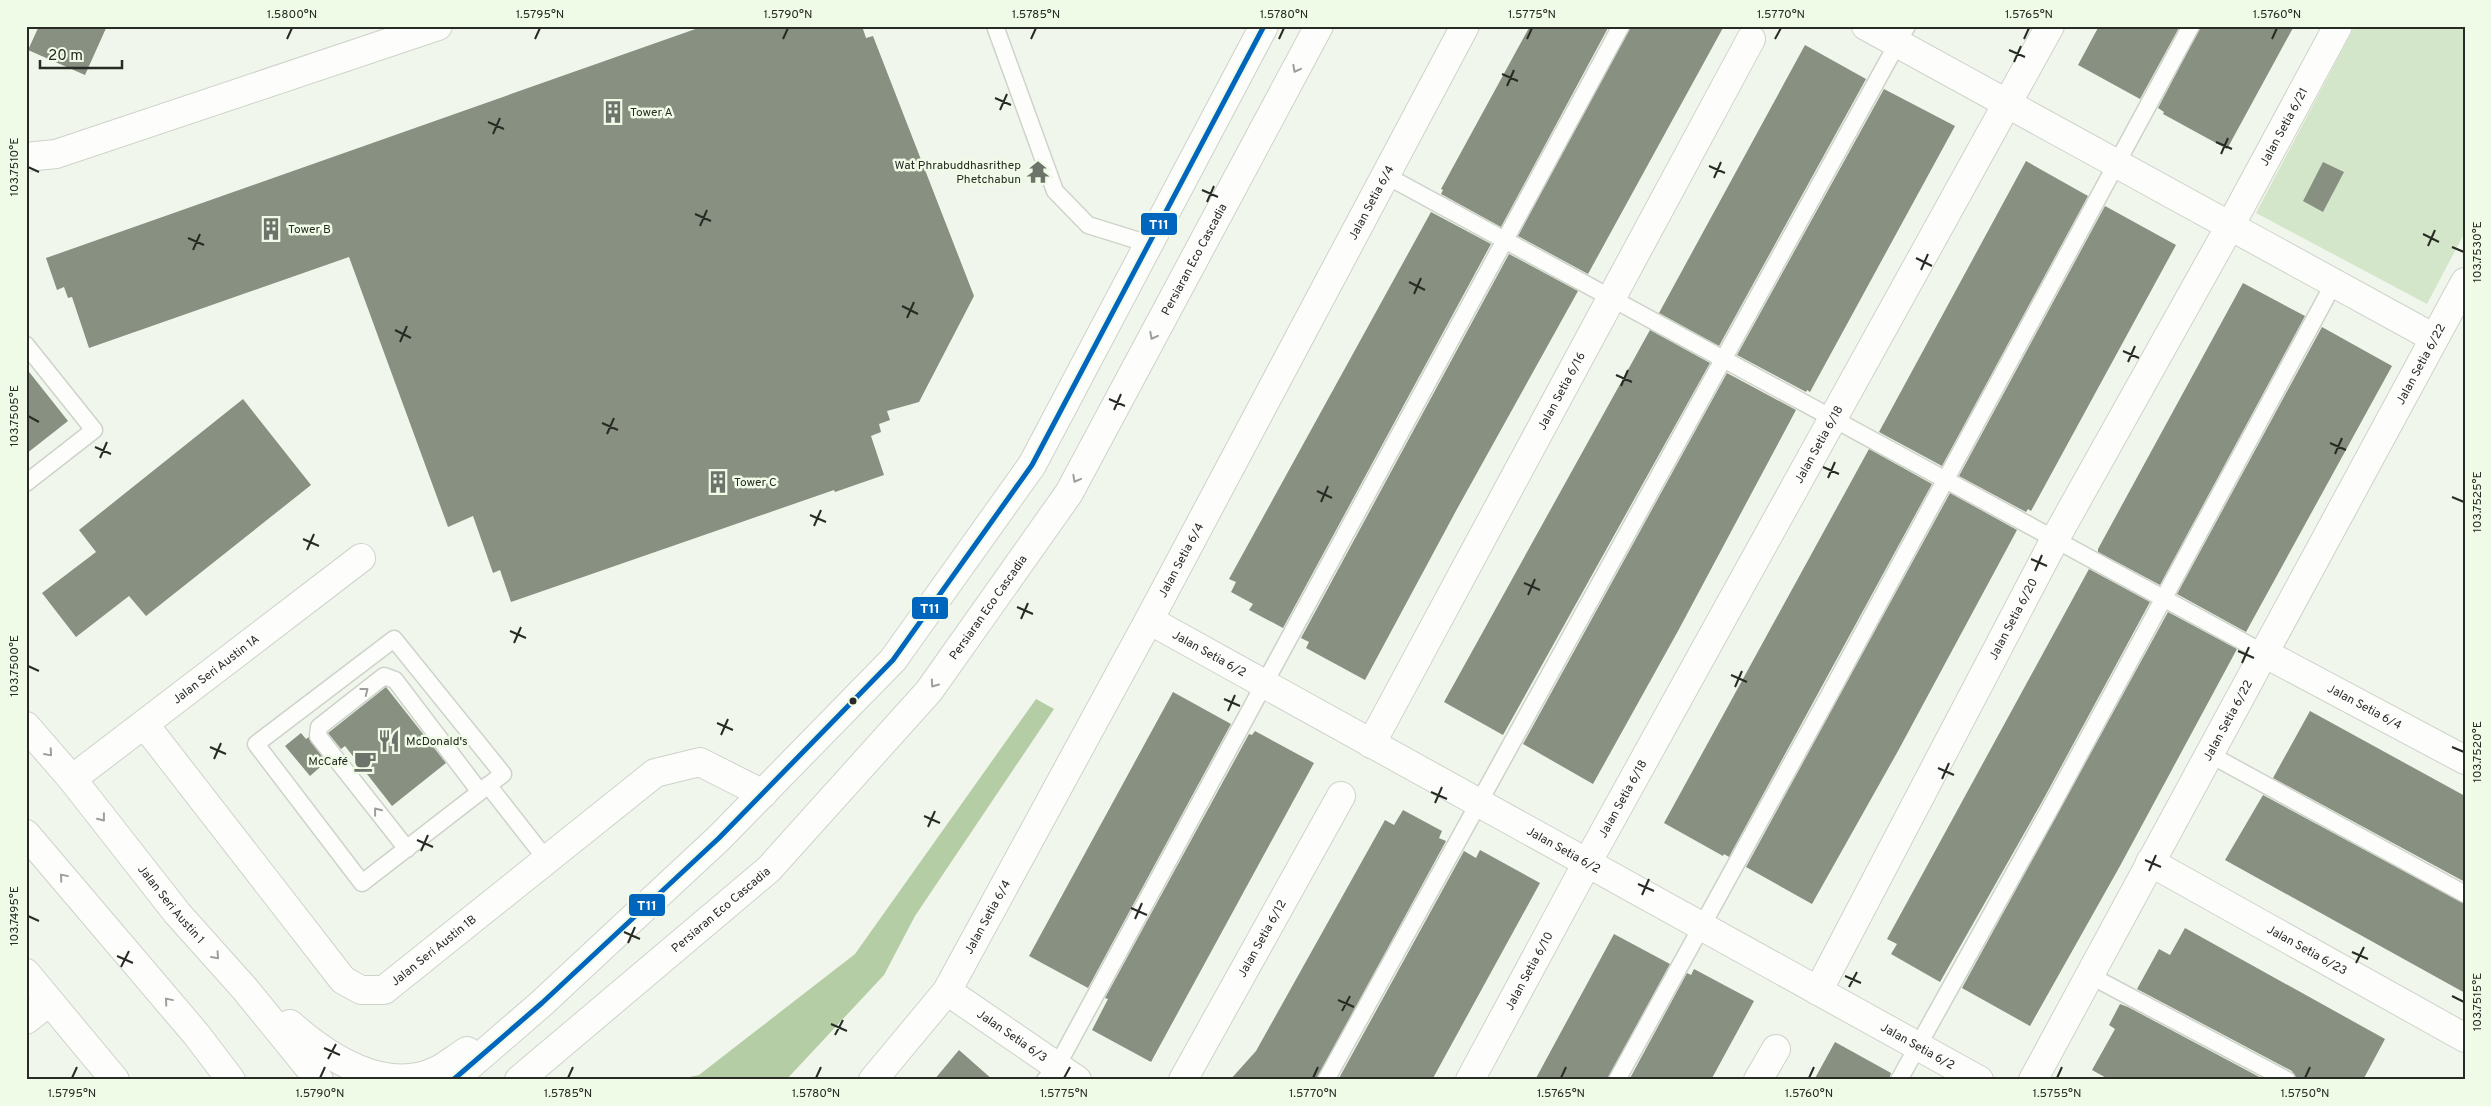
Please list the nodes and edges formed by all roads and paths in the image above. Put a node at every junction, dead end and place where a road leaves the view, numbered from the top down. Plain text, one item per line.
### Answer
1 (438, 26) edge
2 (995, 26) edge
3 (1264, 26) edge
4 (1319, 26) edge
5 (1465, 26) edge
6 (1621, 26) edge
7 (1866, 26) edge
8 (2050, 26) edge
9 (2191, 26) edge
10 (2338, 26) edge
11 (1902, 35) edge
12 (1751, 39) dead end
13 (2008, 104) junction
14 (26, 156) edge
15 (2117, 164) junction
16 (1385, 175) junction
17 (2230, 226) junction
18 (1505, 240) junction
19 (1149, 244) junction
20 (2465, 282) edge
21 (2334, 283) junction
22 (1611, 297) junction
23 (2434, 338) junction
24 (26, 344) edge
25 (1724, 358) junction
26 (1833, 418) junction
27 (1945, 479) junction
28 (26, 483) edge
29 (2055, 539) junction
30 (361, 558) dead end
31 (2164, 598) junction
32 (1148, 620) junction
33 (2264, 653) junction
34 (1264, 684) junction
35 (145, 725) junction
36 (26, 726) edge
37 (1371, 744) junction
38 (2209, 754) junction
39 (2465, 760) edge
40 (72, 779) junction
41 (484, 789) junction
42 (763, 794) junction
43 (1341, 796) dead end
44 (1478, 803) junction
45 (26, 834) edge
46 (407, 849) junction
47 (546, 859) junction
48 (2150, 862) junction
49 (1587, 863) junction
50 (2465, 894) edge
51 (1702, 926) junction
52 (26, 973) edge
53 (2089, 975) junction
54 (245, 989) junction
55 (947, 991) junction
56 (1818, 991) junction
57 (49, 1002) junction
58 (542, 1003) junction
59 (26, 1020) edge
60 (196, 1034) junction
61 (2465, 1038) edge
62 (1918, 1046) junction
63 (1776, 1049) dead end
64 (1060, 1075) edge
65 (115, 1080) edge
66 (218, 1080) edge
67 (231, 1080) edge
68 (319, 1080) edge
69 (453, 1080) edge
70 (519, 1080) edge
71 (874, 1080) edge
72 (1183, 1080) edge
73 (1326, 1080) edge
74 (1470, 1080) edge
75 (1617, 1080) edge
76 (1758, 1080) edge
77 (1899, 1080) edge
78 (1979, 1080) edge
79 (2033, 1080) edge
80 (2287, 1080) edge

1 - 14 street
2 - 19 lane
3 - 19 street
4 -> 70 street, Persiaran Eco Cascadia
5 - 16 street, Jalan Setia 6/4
6 - 18 lane
7 - 11 street
8 - 13 street, Jalan Setia 6/18
9 - 15 lane
10 - 17 street, Jalan Setia 6/21
11 - 13 street
11 - 25 lane
12 - 22 street, Jalan Setia 6/16
13 - 15 street
13 - 26 street, Jalan Setia 6/18
15 - 17 street
15 - 27 lane
16 - 18 lane
16 - 32 street, Jalan Setia 6/4
17 - 21 street
17 - 29 street, Jalan Setia 6/20
18 - 22 lane
18 - 34 lane
19 - 42 street
20 - 23 street, Jalan Setia 6/22
21 - 23 street
21 - 31 lane
22 - 25 lane
22 - 37 street, Jalan Setia 6/16
23 - 33 street, Jalan Setia 6/22
24 - 28 lane
25 - 26 lane
25 - 44 lane
26 - 27 lane
26 - 49 street, Jalan Setia 6/18
27 - 29 lane
27 - 51 lane
29 - 31 lane
29 - 56 street, Jalan Setia 6/20
30 - 35 street, Jalan Seri Austin 1A
31 - 33 lane
31 - 62 lane
32 - 34 street, Jalan Setia 6/2
32 - 55 street, Jalan Setia 6/4
33 - 38 street, Jalan Setia 6/22
33 - 39 street, Jalan Setia 6/4
34 - 37 street, Jalan Setia 6/2
34 - 64 lane
35 - 40 street, Jalan Seri Austin 1A
35 - 47 street, Jalan Seri Austin 1B
36 -> 40 street, Jalan Seri Austin 1
37 - 44 street, Jalan Setia 6/2
38 - 48 street, Jalan Setia 6/22
38 - 50 lane
40 -> 54 street, Jalan Seri Austin 1
41 - 46 lane
46 -> 41 lane
41 - 46 lane
41 - 47 lane
42 - 47 street, Jalan Seri Austin 1B
42 - 58 street
43 - 72 street, Jalan Setia 6/12
44 - 49 street, Jalan Setia 6/2
44 - 73 lane
60 -> 45 street
48 - 53 street, Jalan Setia 6/22
48 - 61 street, Jalan Setia 6/23
49 - 51 street, Jalan Setia 6/2
49 - 74 street, Jalan Setia 6/10
51 - 56 street, Jalan Setia 6/2
51 - 75 lane
52 - 57 street
53 - 79 street, Jalan Setia 6/22
53 - 80 lane
54 - 58 street
54 - 68 street, Jalan Seri Austin 1
55 - 64 street, Jalan Setia 6/3
55 - 71 street, Jalan Setia 6/4
56 - 62 street, Jalan Setia 6/2
57 - 59 street
57 - 65 street
58 - 69 street
60 - 66 street
60 - 67 street
62 - 77 lane
62 - 78 street, Jalan Setia 6/2
63 - 76 street

